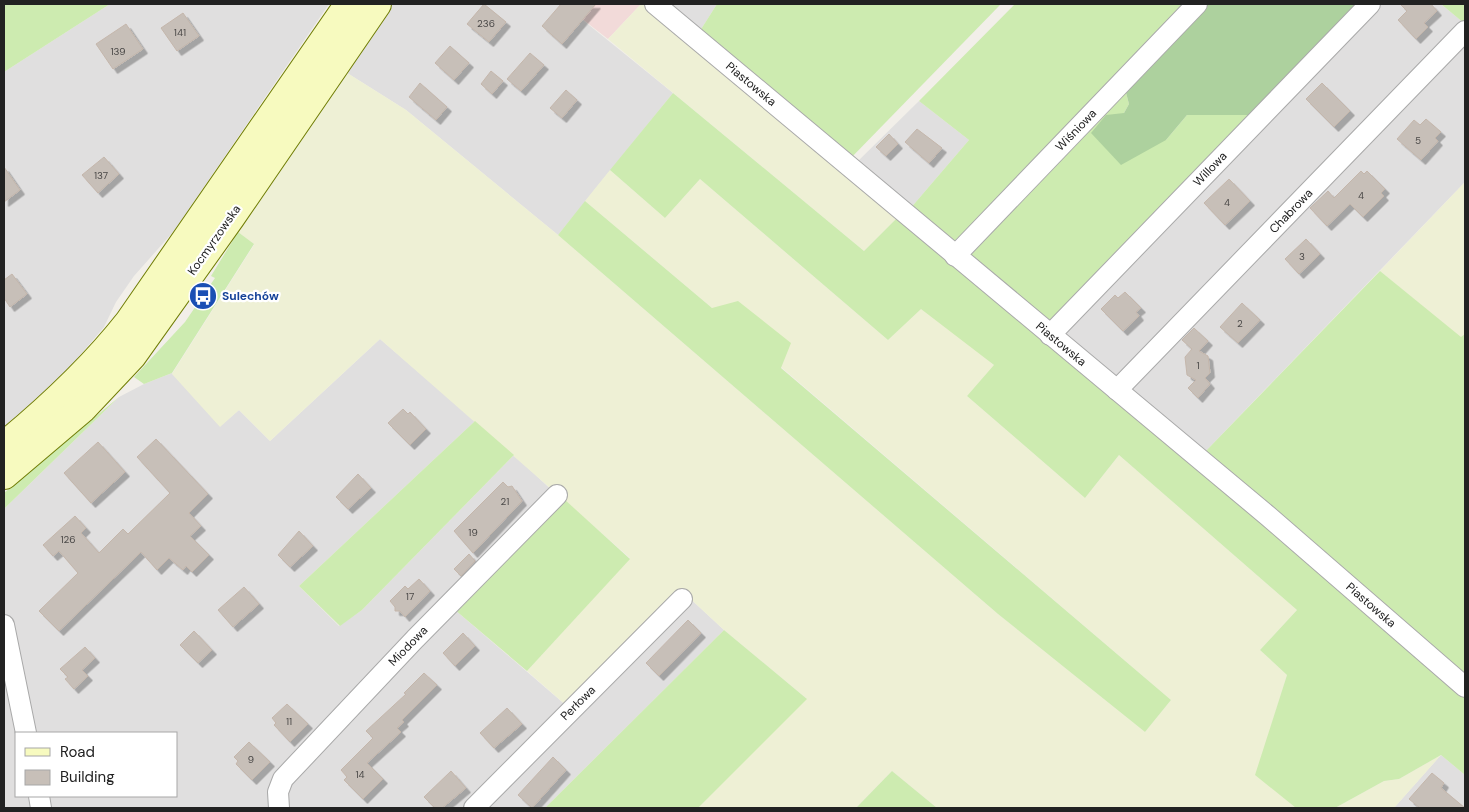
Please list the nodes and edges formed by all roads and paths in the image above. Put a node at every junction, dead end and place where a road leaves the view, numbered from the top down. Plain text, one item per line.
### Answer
1 (349, 4) edge
2 (377, 4) edge
3 (655, 4) edge
4 (1197, 4) edge
5 (1370, 4) edge
6 (1465, 31) edge
7 (955, 256) junction
8 (1050, 335) junction
9 (1117, 390) junction
10 (4, 446) edge
11 (4, 474) edge
12 (557, 495) dead end
13 (682, 599) dead end
14 (4, 625) edge
15 (1465, 687) edge
16 (26, 732) edge
17 (279, 808) edge
18 (474, 808) edge

1 - 10 main road, Kocmyrzowska
2 - 11 main road, Kocmyrzowska
3 - 7 street, Piastowska
4 - 7 street, Wiśniowa
5 - 8 street, Willowa
6 - 9 street, Chabrowa
7 - 8 street, Piastowska
8 - 9 street, Piastowska
9 - 15 street, Piastowska
12 - 17 street, Miodowa
13 - 18 street, Perłowa
14 - 16 street

